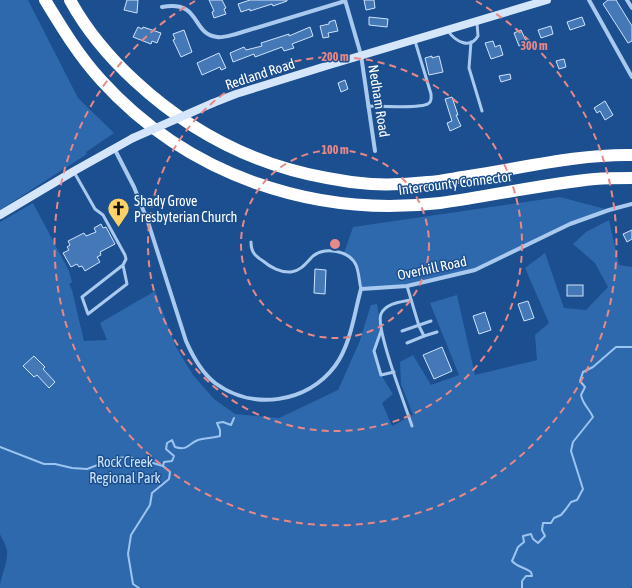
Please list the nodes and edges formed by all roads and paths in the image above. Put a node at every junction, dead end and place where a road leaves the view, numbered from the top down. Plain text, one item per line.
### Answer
1 (45, 0) edge
2 (70, 0) edge
3 (547, 0) edge
4 (589, 0) edge
5 (627, 0) edge
6 (345, 1) edge
7 (162, 7) dead end
8 (632, 8) edge
9 (477, 21) junction
10 (447, 30) junction
11 (414, 40) junction
12 (471, 42) junction
13 (361, 56) junction
14 (632, 77) edge
15 (368, 106) junction
16 (482, 111) dead end
17 (114, 148) junction
18 (375, 151) dead end
19 (632, 155) edge
20 (74, 172) junction
21 (632, 178) edge
22 (632, 204) edge
23 (0, 215) edge
24 (251, 242) dead end
25 (123, 265) junction
26 (407, 286) junction
27 (361, 289) junction
28 (411, 300) junction
29 (431, 321) dead end
30 (419, 326) junction
31 (381, 331) junction
32 (402, 331) dead end
33 (437, 332) dead end
34 (424, 336) junction
35 (407, 343) dead end
36 (394, 372) junction
37 (412, 426) dead end

1 - 21 highway, Intercounty Connector
2 - 19 highway, Intercounty Connector
3 - 9 main road, Redland Road
4 - 14 street
5 - 8 street
6 - 7 street
6 - 13 street, Nedham Road
9 - 10 main road, Redland Road
9 - 12 lane
10 - 11 main road, Redland Road
10 - 12 lane
11 - 13 main road, Redland Road
11 - 15 lane
12 - 16 lane
13 - 15 street, Nedham Road
13 - 17 main road, Redland Road, bridge
15 - 18 street, Nedham Road
17 - 20 main road, Redland Road
17 - 27 street
20 - 23 main road, Redland Road
20 - 25 lane
22 - 26 street, Overhill Road
24 - 27 lane
25 - 25 lane
26 - 27 street, Overhill Road
26 - 28 lane
28 - 30 lane
28 - 31 lane
29 - 30 lane
30 - 32 lane
30 - 34 lane
31 - 36 lane
31 - 36 lane
33 - 34 lane
34 - 35 lane
36 - 37 lane

